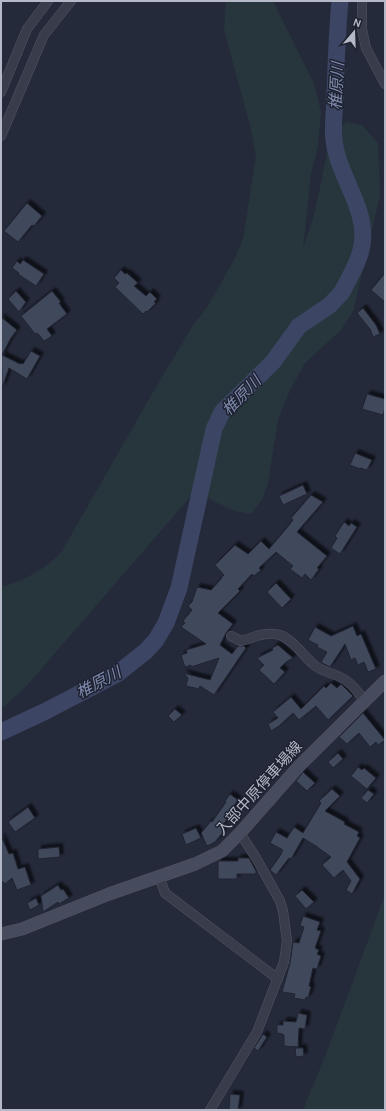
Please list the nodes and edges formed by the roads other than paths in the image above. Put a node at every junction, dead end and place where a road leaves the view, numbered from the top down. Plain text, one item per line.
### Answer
1 (48, 1) edge
2 (71, 1) edge
3 (362, 1) edge
4 (385, 84) edge
5 (1, 92) edge
6 (1, 136) edge
7 (231, 636) dead end
8 (385, 681) edge
9 (365, 700) junction
10 (240, 833) junction
11 (159, 876) junction
12 (1, 934) edge
13 (278, 979) junction
14 (210, 1110) edge

1 - 5 street
2 - 6 street
3 - 4 street
7 - 9 street
8 - 9 main road, 入部中原停車場線
9 - 10 main road, 入部中原停車場線
10 - 11 main road, 入部中原停車場線
10 - 13 street
11 - 12 main road, 入部中原停車場線
11 - 13 street
13 - 14 street

